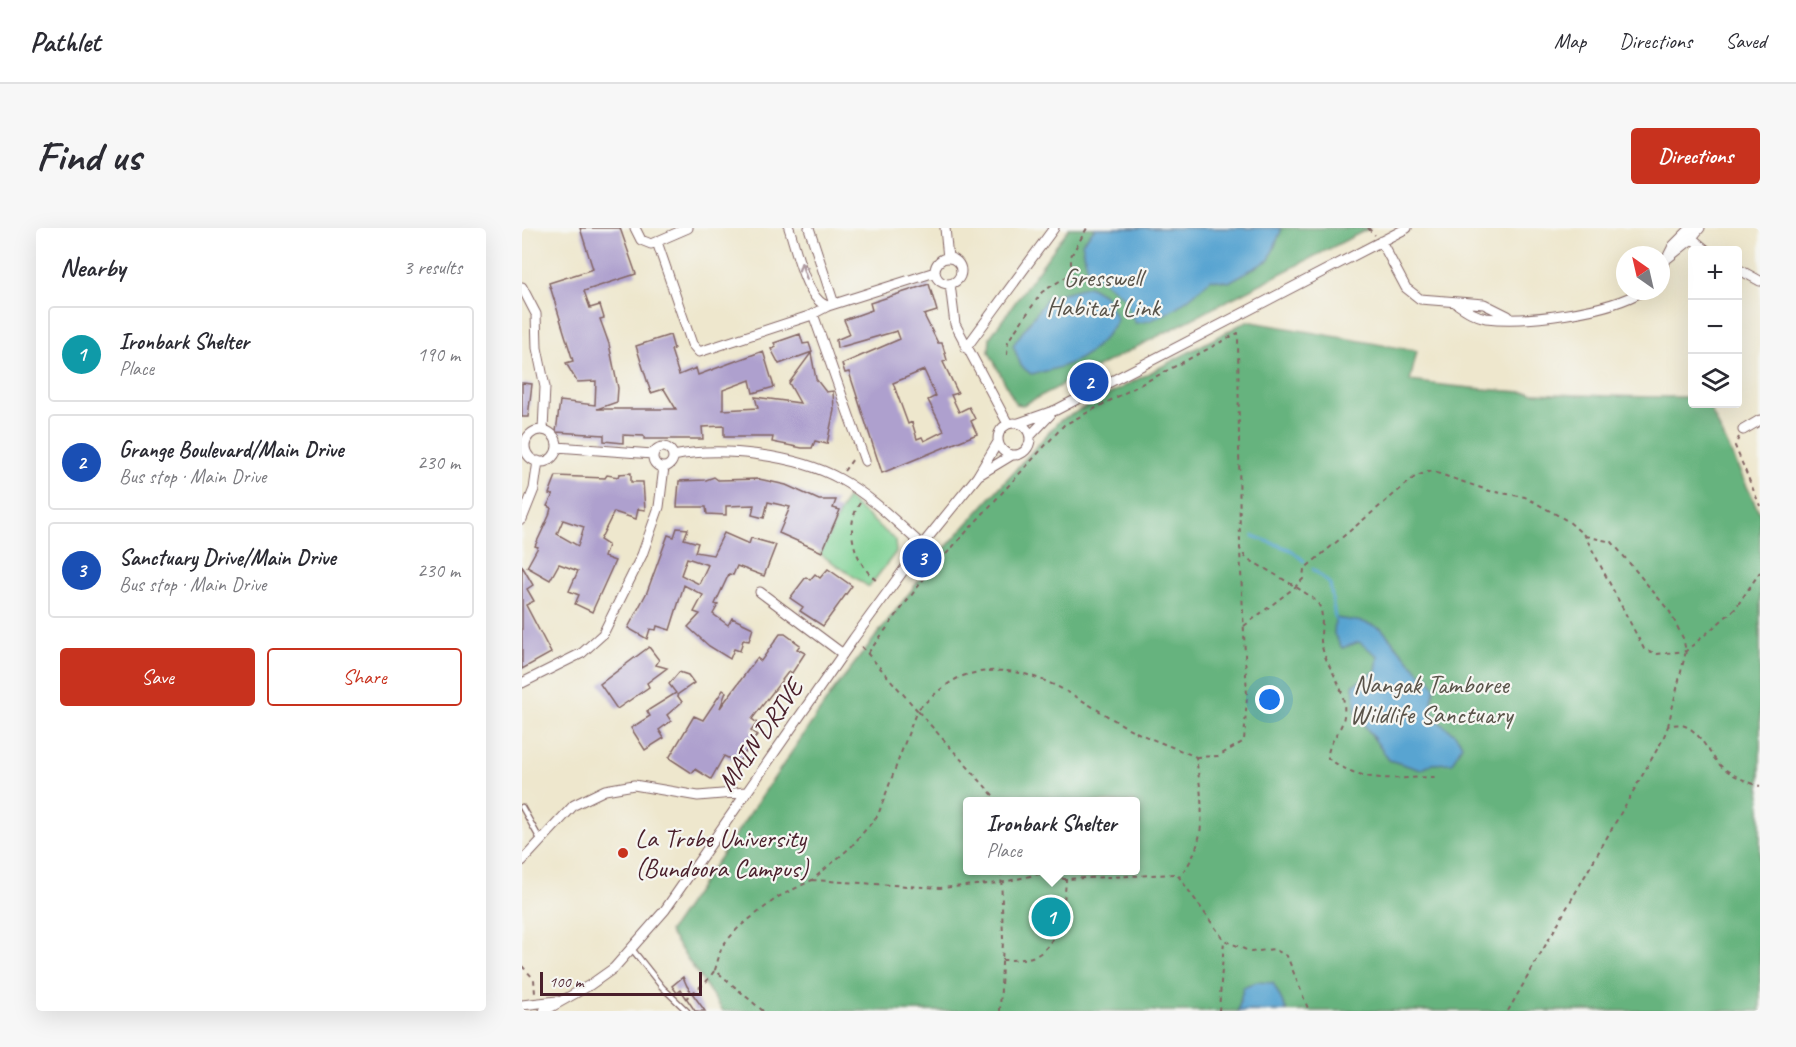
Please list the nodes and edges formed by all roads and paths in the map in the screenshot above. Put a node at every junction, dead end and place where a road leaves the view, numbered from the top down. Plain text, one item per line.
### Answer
1 (634, 228) edge
2 (688, 228) edge
3 (789, 228) edge
4 (809, 228) edge
5 (945, 228) edge
6 (1054, 228) edge
7 (1086, 228) edge
8 (1407, 228) edge
9 (1700, 228) edge
10 (1690, 233) edge
11 (1381, 241) junction
12 (657, 242) junction
13 (1702, 246) edge
14 (1670, 253) edge
15 (948, 258) junction
16 (935, 272) junction
17 (1742, 272) edge
18 (1760, 281) edge
19 (950, 284) junction
20 (522, 286) edge
21 (1624, 300) edge
22 (831, 305) junction
23 (813, 314) junction
24 (966, 348) junction
25 (1006, 355) dead end
26 (1056, 410) junction
27 (1760, 420) edge
28 (1019, 423) junction
29 (1008, 424) junction
30 (543, 430) junction
31 (1743, 430) joint
32 (1030, 435) junction
33 (998, 442) junction
34 (524, 444) edge
35 (557, 447) junction
36 (653, 454) junction
37 (1012, 455) junction
38 (673, 456) junction
39 (863, 458) joint
40 (538, 461) junction
41 (664, 467) junction
42 (977, 477) junction
43 (839, 478) junction
44 (866, 495) junction
45 (1760, 506) edge
46 (522, 519) edge
47 (1585, 536) junction
48 (922, 545) junction
49 (1240, 549) junction
50 (1760, 572) edge
51 (878, 582) dead end
52 (1294, 588) junction
53 (760, 592) dead end
54 (1244, 626) junction
55 (854, 638) junction
56 (1686, 651) junction
57 (868, 653) junction
58 (843, 654) junction
59 (522, 683) edge
60 (917, 710) junction
61 (1668, 726) junction
62 (1196, 757) junction
63 (1439, 777) dead end
64 (1760, 786) edge
65 (746, 792) junction
66 (995, 797) edge
67 (522, 807) edge
68 (541, 842) junction
69 (522, 861) edge
70 (1001, 875) edge
71 (1034, 875) edge
72 (1051, 875) edge
73 (1179, 877) junction
74 (1066, 879) junction
75 (812, 880) junction
76 (1000, 883) junction
77 (1224, 940) junction
78 (632, 950) junction
79 (1002, 960) junction
80 (522, 966) edge
81 (715, 970) junction
82 (562, 1000) junction
83 (678, 1004) junction
84 (534, 1005) junction
85 (522, 1008) edge
86 (544, 1011) edge
87 (687, 1011) edge
88 (763, 1011) edge
89 (1000, 1011) edge
90 (1219, 1011) edge
91 (1309, 1011) edge
92 (1508, 1011) edge

1 - 12 street
2 - 12 street
22 -> 3 street
4 - 22 street
5 - 15 street
6 - 24 street
7 - 25 path
8 - 11 street
9 - 10 street
10 - 13 street
10 - 14 street
11 - 21 street
11 - 26 street
12 - 23 street
15 - 16 street
15 - 19 street
16 - 19 street
16 - 22 street
17 - 18 street
19 - 24 street
20 - 30 street
22 - 23 street
23 - 39 street
24 - 29 street
26 - 28 street
26 - 32 street
27 - 31 street
28 - 29 street
28 - 32 street
29 - 33 street
30 - 34 street
30 - 35 street
31 - 45 path
32 - 37 street
33 - 37 street
33 - 42 street, MAIN DRIVE
34 - 40 street
35 - 36 street
35 - 40 street
36 - 38 street
36 - 41 street
37 - 42 street, MAIN DRIVE
38 - 41 street
38 - 43 street
39 - 43 path
40 - 46 street
41 - 59 street
42 - 48 street, MAIN DRIVE
43 - 44 street
44 - 48 street
44 - 51 path
47 - 52 path
47 - 56 path
47 - 56 path
48 - 55 street, MAIN DRIVE
49 - 52 path
49 - 54 path
49 - 57 path
50 - 56 path
52 - 54 path
52 - 63 path
53 - 58 street
54 - 62 path
55 - 57 path
55 - 58 street, MAIN DRIVE
56 - 61 path
57 - 60 path
58 - 65 street, MAIN DRIVE
60 - 62 path
60 - 66 path
60 - 75 path
61 - 64 path
61 - 92 path
62 - 73 path
65 - 68 street
65 - 78 street, MAIN DRIVE
67 - 68 lane
68 - 69 street
70 - 76 path
71 - 76 path
72 - 74 path
73 - 74 path
73 - 77 path
74 - 79 path
75 - 76 path
75 - 81 path
76 - 79 path
77 - 90 path
77 - 91 path
78 - 82 street, MAIN DRIVE
78 - 83 lane
79 - 89 path
80 - 84 path
81 - 83 path
81 - 88 path
82 - 84 street, MAIN DRIVE
82 - 86 street, MAIN DRIVE
83 - 87 lane
84 - 85 street, MAIN DRIVE

